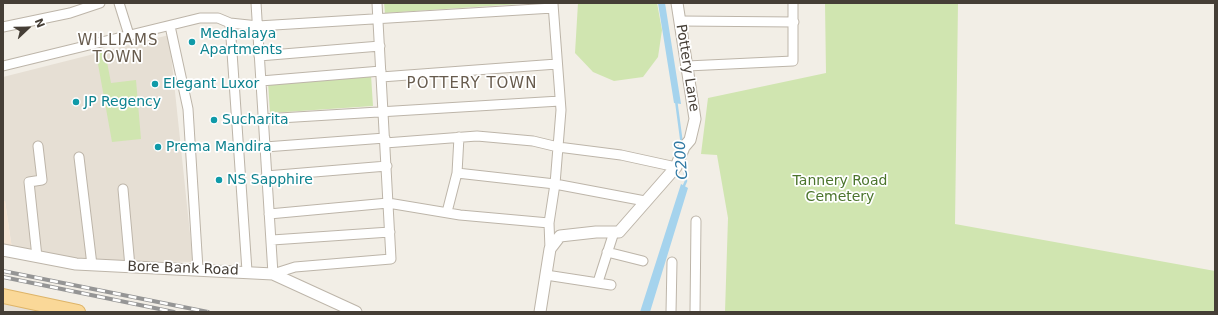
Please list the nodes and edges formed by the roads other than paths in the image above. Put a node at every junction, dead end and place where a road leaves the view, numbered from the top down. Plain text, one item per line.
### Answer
1 (67, 3) edge
2 (100, 3) edge
3 (119, 3) edge
4 (256, 3) edge
5 (377, 3) edge
6 (677, 3) edge
7 (793, 3) edge
8 (553, 6) edge
9 (70, 13) junction
10 (378, 19) junction
11 (680, 21) junction
12 (794, 22) junction
13 (230, 23) junction
14 (170, 26) junction
15 (258, 26) junction
16 (3, 28) edge
17 (129, 35) junction
18 (380, 46) junction
19 (259, 56) junction
20 (557, 64) junction
21 (3, 66) edge
22 (687, 66) junction
23 (381, 74) junction
24 (261, 81) junction
25 (560, 101) junction
26 (383, 112) junction
27 (263, 119) junction
28 (460, 137) junction
29 (385, 141) junction
30 (38, 146) dead end
31 (265, 146) junction
32 (558, 147) junction
33 (79, 157) dead end
34 (388, 166) junction
35 (676, 167) junction
36 (457, 174) junction
37 (266, 176) junction
38 (555, 184) junction
39 (123, 189) dead end
40 (645, 202) junction
41 (388, 203) junction
42 (447, 212) junction
43 (269, 214) junction
44 (696, 221) dead end
45 (549, 223) junction
46 (390, 232) junction
47 (614, 232) junction
48 (272, 240) junction
49 (550, 249) junction
50 (3, 250) edge
51 (607, 252) junction
52 (37, 257) junction
53 (644, 261) dead end
54 (672, 262) dead end
55 (92, 265) junction
56 (130, 267) junction
57 (198, 269) junction
58 (247, 272) junction
59 (273, 274) junction
60 (546, 274) junction
61 (598, 282) junction
62 (611, 285) dead end
63 (3, 296) edge
64 (78, 312) edge
65 (356, 312) edge
66 (540, 312) edge
67 (671, 312) edge
68 (695, 312) edge

1 - 9 street
2 - 9 street
3 - 17 street
4 - 15 street
5 - 10 street
6 - 11 street, Pottery Lane
7 - 12 street
8 - 10 street
8 - 20 street
9 - 16 street
10 - 15 street
10 - 18 street
11 - 12 street
11 - 22 street, Pottery Lane
12 - 22 street
13 - 14 street
13 - 15 street
13 - 58 street
14 - 17 street
14 - 57 street
15 - 19 street
17 - 21 street
18 - 19 street
18 - 23 street
19 - 24 street
20 - 23 street
20 - 25 street
22 - 35 street, Pottery Lane
23 - 24 street
23 - 26 street
24 - 27 street
25 - 26 street
25 - 32 street
26 - 27 street
26 - 29 street
27 - 31 street
28 - 29 street
28 - 32 street
28 - 36 street
29 - 31 street
29 - 34 street
30 - 52 street
31 - 37 street
32 - 35 street
32 - 38 street
33 - 55 street
34 - 37 street
34 - 41 street
35 - 40 street, Pottery Lane
36 - 38 street
36 - 42 street
37 - 43 street
38 - 40 street
38 - 45 street
39 - 56 street
40 - 47 street, Pottery Lane
41 - 42 street
41 - 43 street
41 - 46 street
42 - 45 street
43 - 48 street
44 - 68 street
45 - 49 street
46 - 48 street
46 - 59 street
47 - 49 street
47 - 51 street
48 - 59 street
49 - 60 street
50 - 52 street, Bore Bank Road
51 - 53 street
51 - 61 street
52 - 55 street, Bore Bank Road
54 - 67 street
55 - 56 street, Bore Bank Road
56 - 57 street, Bore Bank Road
57 - 58 street, Bore Bank Road
58 - 59 street, Bore Bank Road
59 - 65 street, Bore Bank Road
60 - 61 street
60 - 66 street
61 - 62 street
63 - 64 main road

